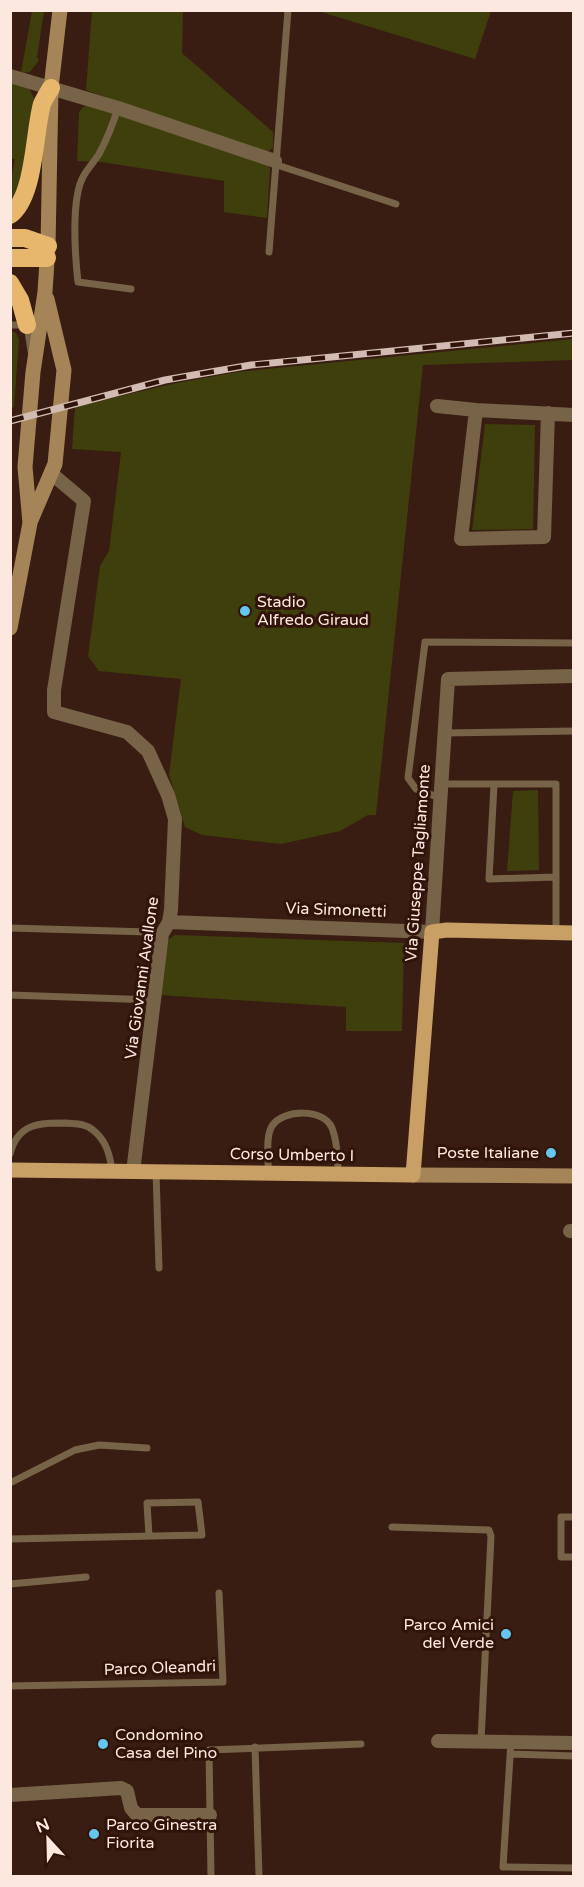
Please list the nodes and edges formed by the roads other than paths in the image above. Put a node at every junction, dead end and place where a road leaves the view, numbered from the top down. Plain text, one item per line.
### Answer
1 (60, 10) edge
2 (288, 10) edge
3 (10, 76) edge
4 (51, 88) junction
5 (118, 108) junction
6 (274, 162) junction
7 (396, 204) dead end
8 (10, 214) edge
9 (10, 238) edge
10 (48, 252) junction
11 (269, 252) dead end
12 (10, 258) edge
13 (10, 283) edge
14 (131, 289) dead end
15 (45, 292) junction
16 (19, 325) edge
17 (33, 372) junction
18 (437, 406) dead end
19 (476, 410) junction
20 (548, 413) junction
21 (573, 415) edge
22 (52, 474) junction
23 (30, 523) junction
24 (10, 628) edge
25 (573, 643) edge
26 (573, 676) edge
27 (573, 731) edge
28 (444, 733) junction
29 (494, 785) junction
30 (440, 791) junction
31 (556, 877) junction
32 (10, 928) edge
33 (165, 928) junction
34 (432, 932) junction
35 (556, 932) junction
36 (573, 933) edge
37 (10, 995) edge
38 (154, 1000) junction
39 (10, 1154) edge
40 (10, 1170) edge
41 (112, 1171) junction
42 (133, 1172) junction
43 (156, 1172) junction
44 (268, 1173) junction
45 (338, 1174) junction
46 (413, 1175) junction
47 (573, 1176) edge
48 (159, 1268) dead end
49 (147, 1448) dead end
50 (10, 1483) edge
51 (573, 1517) edge
52 (392, 1527) dead end
53 (149, 1536) junction
54 (10, 1539) edge
55 (573, 1557) edge
56 (86, 1577) dead end
57 (10, 1584) edge
58 (219, 1593) dead end
59 (10, 1686) edge
60 (438, 1741) dead end
61 (481, 1741) junction
62 (573, 1743) edge
63 (361, 1744) dead end
64 (255, 1747) junction
65 (511, 1747) junction
66 (573, 1756) edge
67 (10, 1795) edge
68 (210, 1815) junction
69 (573, 1868) edge
70 (211, 1876) edge
71 (259, 1876) edge

1 - 4 main road
2 - 6 lane
3 - 4 street
4 - 5 street
4 - 8 highway
4 - 10 main road
5 - 6 street
5 - 14 lane
6 - 7 lane
6 - 11 lane
9 - 10 highway
10 - 12 highway
10 - 15 main road
13 - 16 highway
15 - 17 main road
15 - 22 main road
16 - 17 lane
17 - 23 main road
18 - 19 street
19 - 20 street
19 - 20 street
20 - 21 street
22 - 23 main road
22 - 33 street, Via Giovanni Avallone
23 - 24 main road
25 - 30 lane
26 - 28 street, Via Giuseppe Tagliamonte
27 - 28 lane
28 - 30 street, Via Giuseppe Tagliamonte
29 - 30 lane
29 - 31 lane
29 - 31 lane
30 - 34 street, Via Giuseppe Tagliamonte
31 - 35 lane
32 - 33 lane
33 - 34 street, Via Simonetti
33 - 38 street, Via Giovanni Avallone
34 - 35 main road, Via Simonetti
34 - 46 main road, Via Giuseppe Tagliamonte
35 - 36 main road, Via Simonetti
37 - 38 lane
38 - 42 street, Via Giovanni Avallone
39 - 41 lane
40 - 41 main road, Corso Umberto I
41 - 42 main road, Corso Umberto I
42 - 43 main road, Corso Umberto I
43 - 44 main road, Corso Umberto I
43 - 48 lane
44 - 45 main road, Corso Umberto I
44 - 45 lane
45 - 46 main road, Corso Umberto I
46 - 47 main road, Corso Umberto I
49 - 50 lane
51 - 55 lane
52 - 61 lane
53 - 53 lane
53 - 54 lane
56 - 57 lane
58 - 59 lane, Parco Oleandri
60 - 61 street
61 - 65 street
62 - 65 street
63 - 64 lane
64 - 68 lane
64 - 71 lane
65 - 66 lane
65 - 69 lane
67 - 68 street
68 - 70 lane

